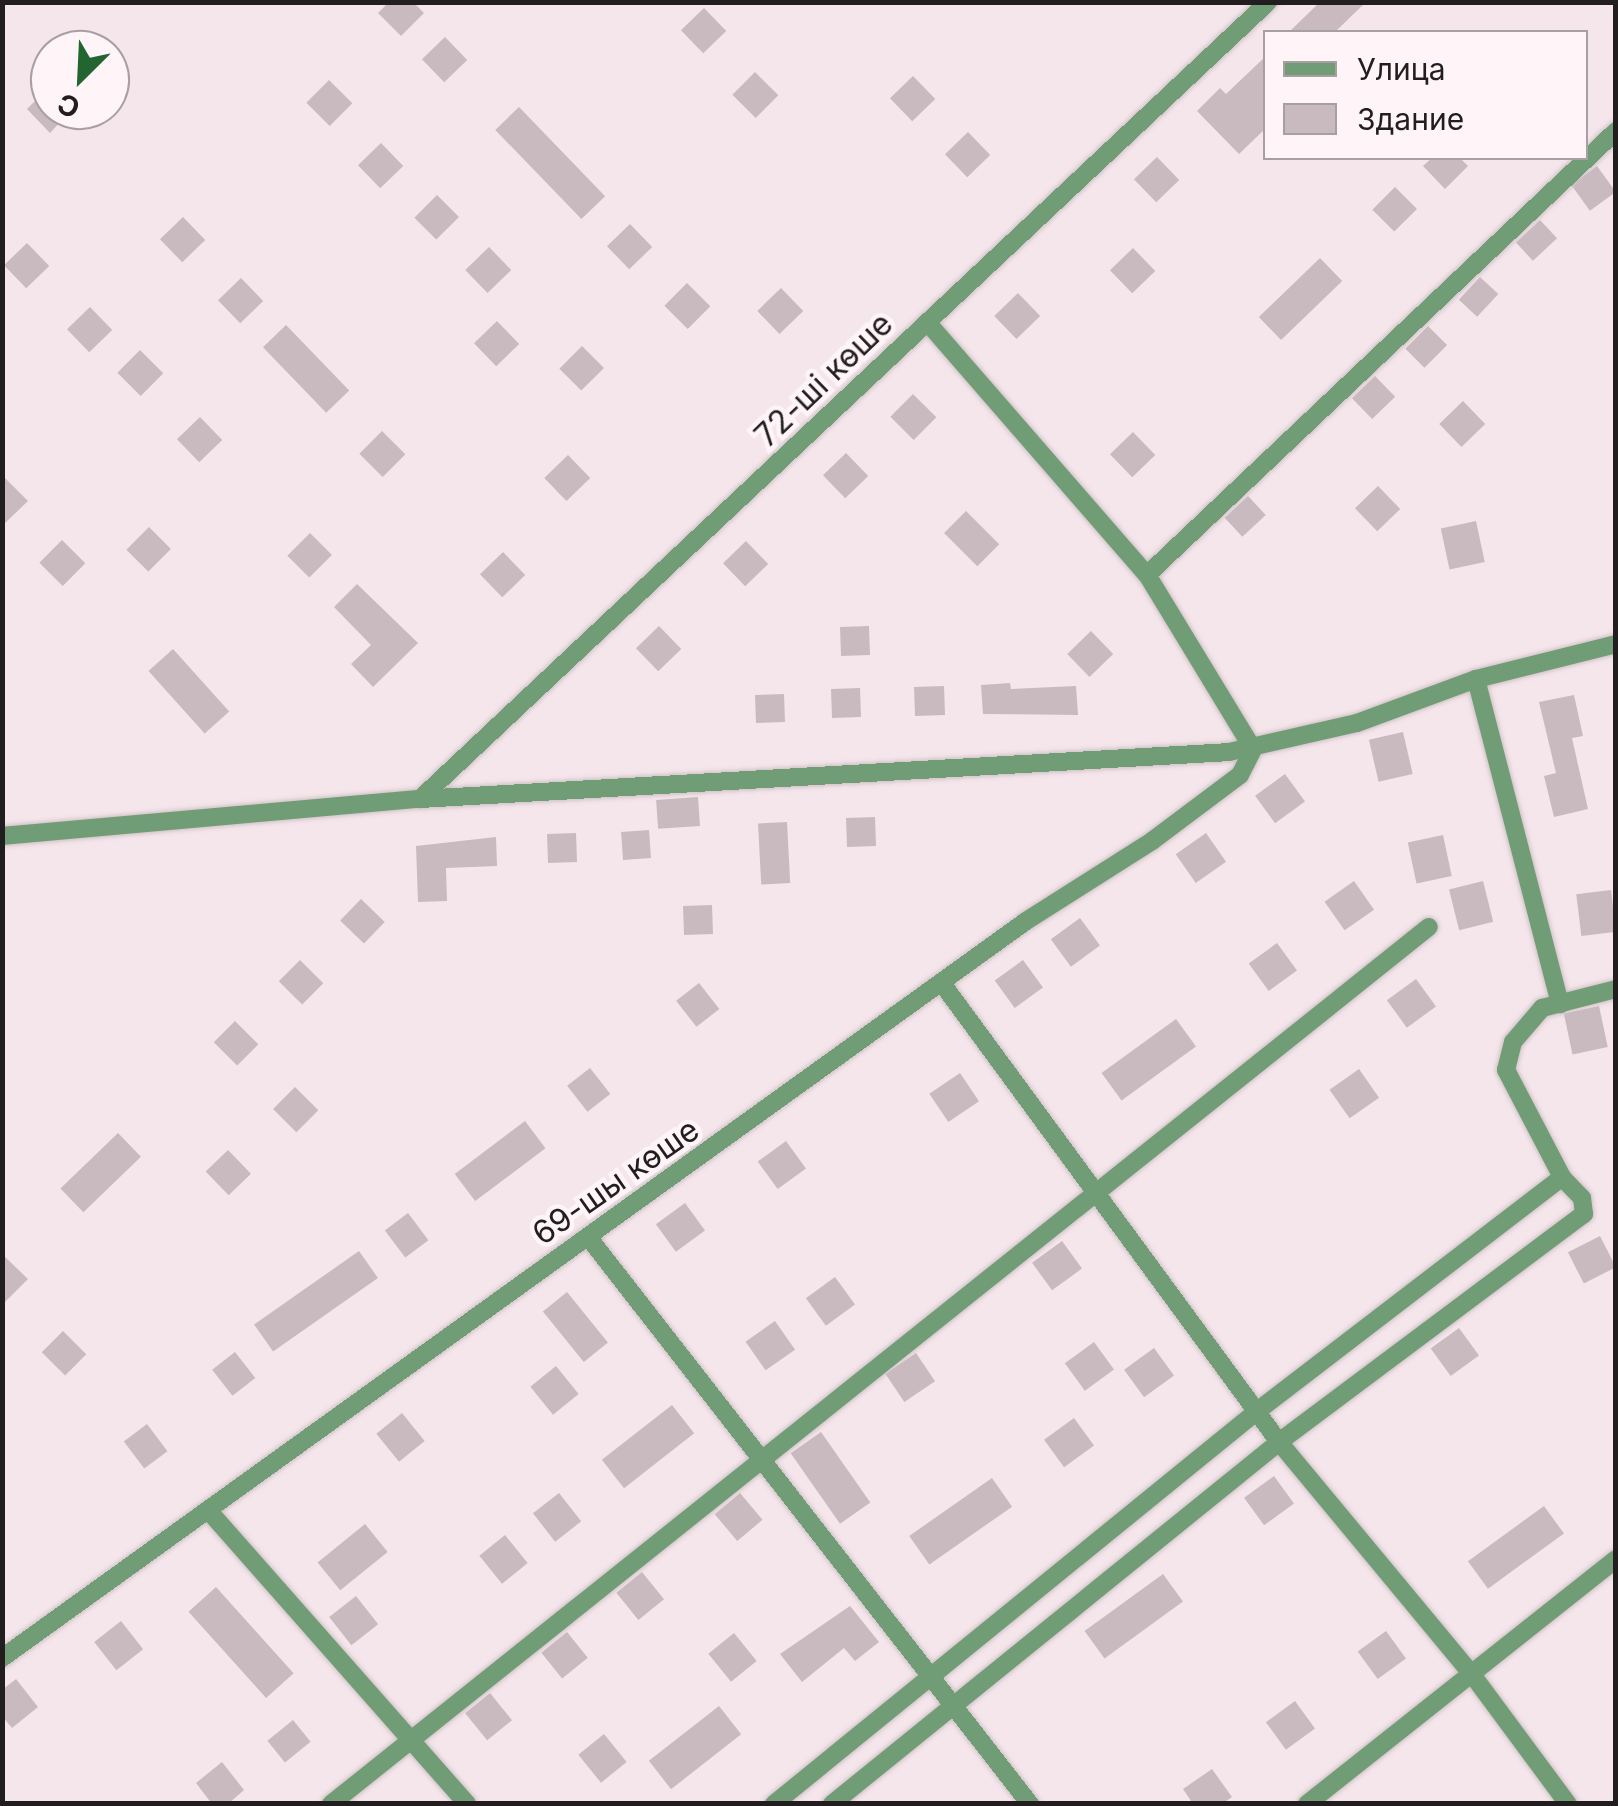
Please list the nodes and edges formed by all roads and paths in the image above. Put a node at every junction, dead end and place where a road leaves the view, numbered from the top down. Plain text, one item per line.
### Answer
1 (1268, 2) edge
2 (1616, 130) edge
3 (1588, 157) edge
4 (1584, 160) edge
5 (927, 322) junction
6 (1147, 575) junction
7 (1616, 644) edge
8 (1476, 679) junction
9 (1253, 749) junction
10 (420, 799) junction
11 (2, 836) edge
12 (1429, 926) dead end
13 (944, 986) junction
14 (1616, 989) edge
15 (1560, 1004) junction
16 (1562, 1176) junction
17 (1096, 1194) junction
18 (588, 1238) junction
19 (1256, 1412) junction
20 (1279, 1442) junction
21 (757, 1459) junction
22 (208, 1510) junction
23 (1616, 1559) edge
24 (2, 1658) edge
25 (1471, 1673) junction
26 (928, 1677) junction
27 (955, 1705) junction
28 (412, 1740) junction
29 (332, 1804) edge
30 (467, 1804) edge
31 (774, 1804) edge
32 (832, 1804) edge
33 (1030, 1804) edge
34 (1307, 1804) edge
35 (1568, 1804) edge

1 - 5 street, 72-ші көше
2 - 3 street
4 - 6 street
5 - 6 street
5 - 10 street, 72-ші көше
6 - 9 street
7 - 8 street
8 - 9 street
8 - 15 street
9 - 10 street
9 - 13 street, 69-шы көше
10 - 11 street
12 - 17 street
13 - 17 street
13 - 18 street, 69-шы көше
14 - 15 street
15 - 16 street
16 - 19 street
16 - 20 street
17 - 19 street
17 - 21 street
18 - 21 street
18 - 22 street, 69-шы көше
19 - 20 street
19 - 26 street
20 - 25 street
20 - 27 street
21 - 26 street
21 - 28 street
22 - 24 street, 69-шы көше
22 - 28 street
23 - 25 street
25 - 34 street
25 - 35 street
26 - 27 street
26 - 31 street
27 - 32 street
27 - 33 street
28 - 29 street
28 - 30 street

